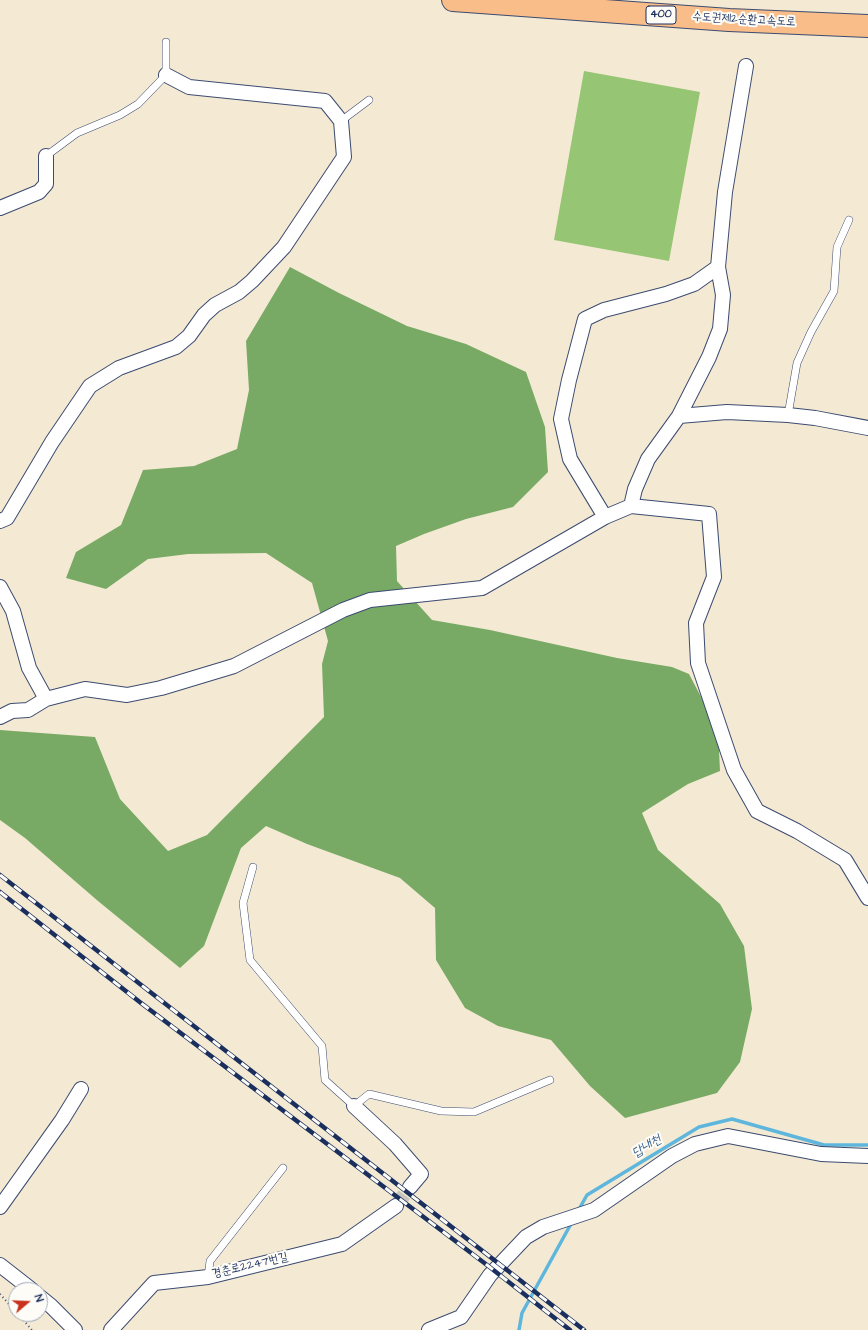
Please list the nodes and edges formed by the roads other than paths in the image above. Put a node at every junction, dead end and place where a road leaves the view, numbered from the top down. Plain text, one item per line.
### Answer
1 (453, 0) edge
2 (868, 26) edge
3 (166, 42) dead end
4 (746, 66) dead end
5 (166, 75) junction
6 (369, 100) dead end
7 (341, 121) junction
8 (46, 156) joint
9 (0, 208) edge
10 (848, 220) dead end
11 (718, 267) junction
12 (788, 415) junction
13 (679, 416) junction
14 (868, 428) edge
15 (631, 506) junction
16 (605, 517) junction
17 (0, 521) edge
18 (0, 587) edge
19 (46, 699) junction
20 (0, 717) edge
21 (253, 867) dead end
22 (868, 898) edge
23 (550, 1080) dead end
24 (81, 1089) dead end
25 (354, 1106) junction
26 (868, 1156) edge
27 (283, 1168) dead end
28 (410, 1187) tunnel mouth
29 (396, 1206) tunnel mouth
30 (0, 1207) edge
31 (0, 1265) edge
32 (208, 1277) junction
33 (22, 1282) edge
34 (48, 1303) edge
35 (75, 1330) edge
36 (111, 1330) edge
37 (429, 1330) edge

1 - 2 highway, 수도권제2순환고속도로 / 400
3 - 5 lane
4 - 11 street
5 - 7 street
5 - 8 lane
6 - 7 lane
7 - 17 street
8 - 9 street
10 - 12 lane
11 - 13 street
11 - 16 street
12 - 13 street
12 - 14 street
13 - 15 street
15 - 16 street
15 - 22 street
16 - 19 street
18 - 19 street
19 - 20 street
21 - 25 lane
23 - 25 lane
24 - 30 street
25 - 28 street
26 - 37 street
27 - 32 lane
29 - 32 street, 경춘로2247번길
31 - 33 street
32 - 36 street, 경춘로2247번길
34 - 35 street

